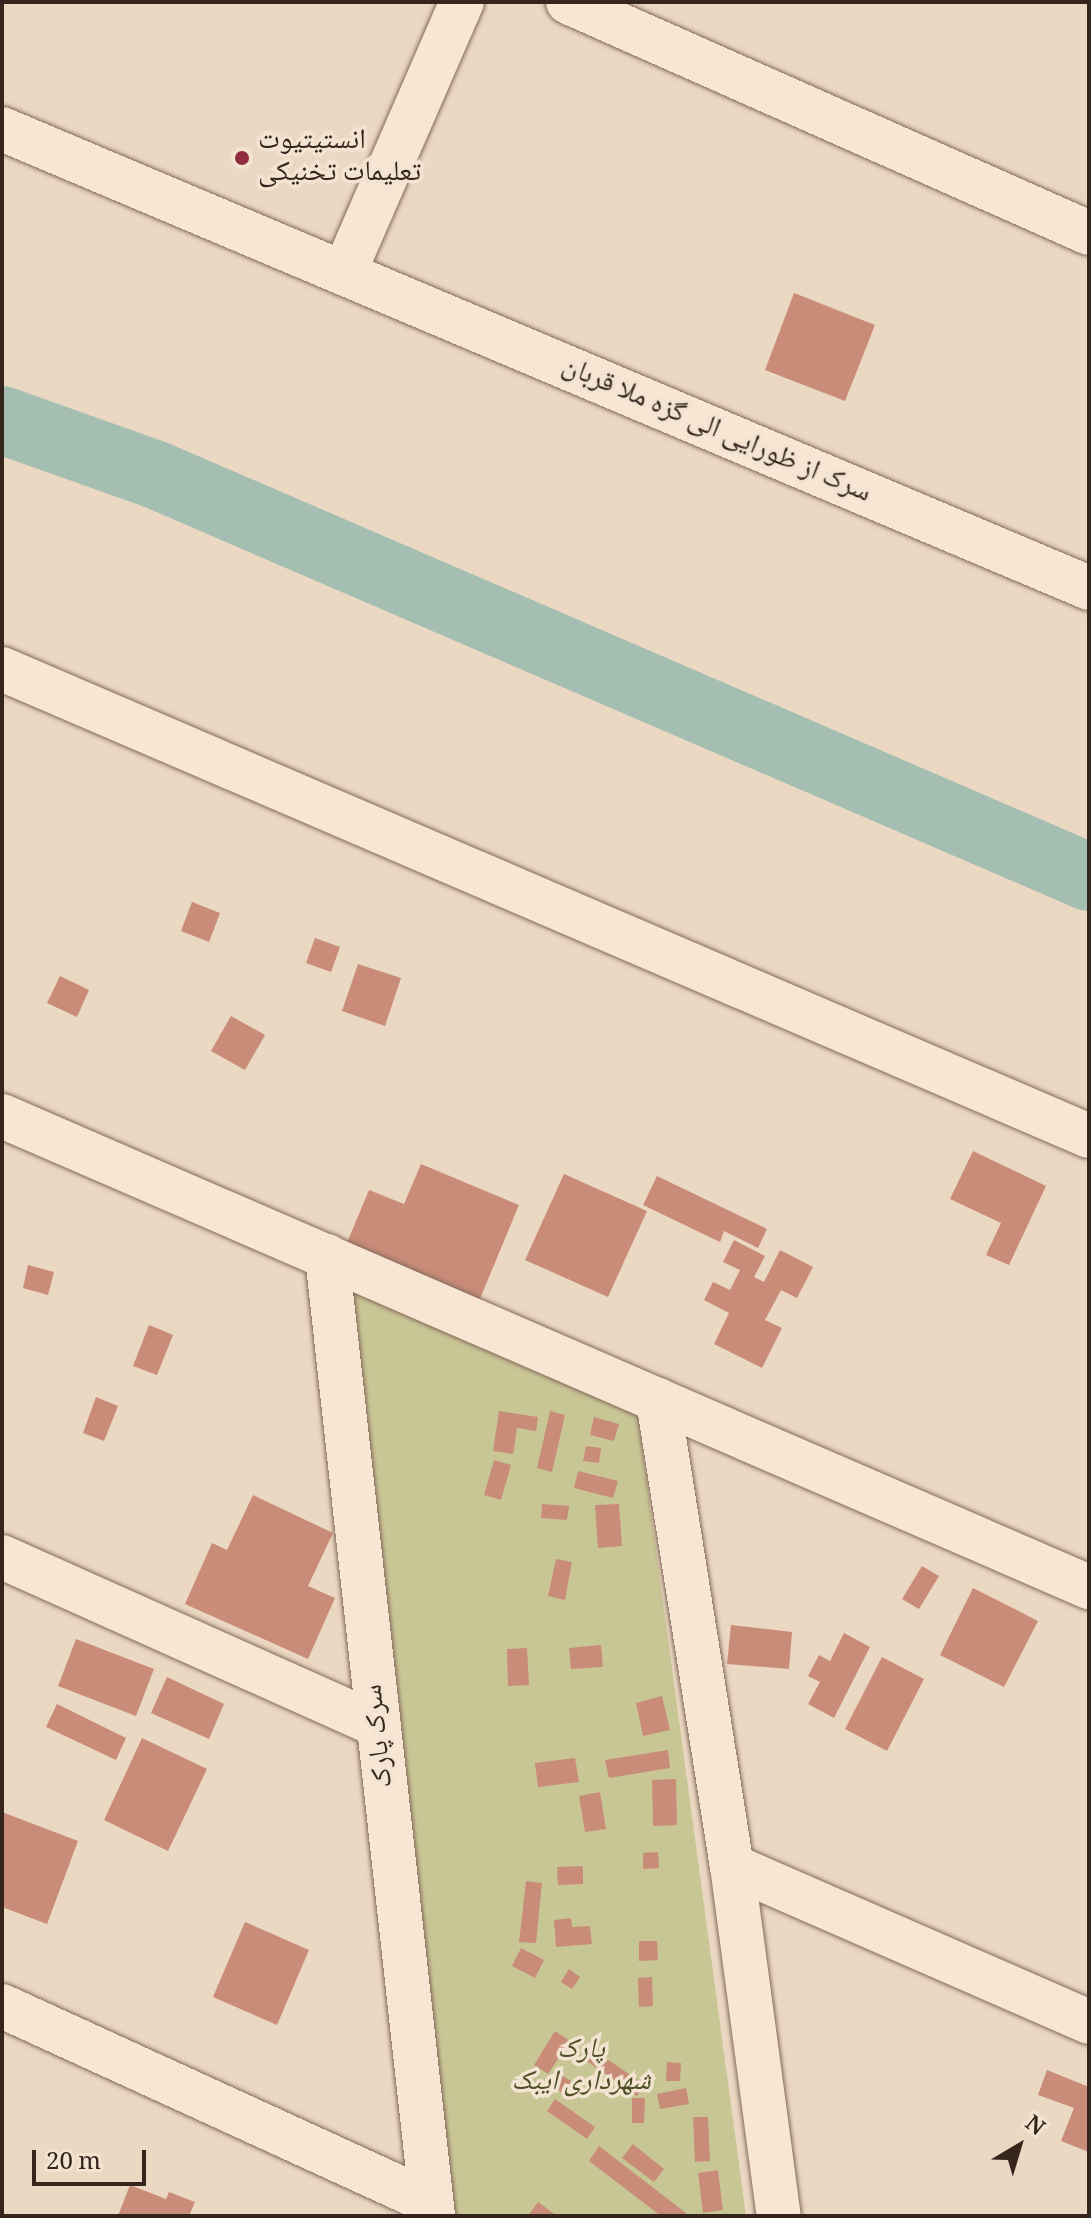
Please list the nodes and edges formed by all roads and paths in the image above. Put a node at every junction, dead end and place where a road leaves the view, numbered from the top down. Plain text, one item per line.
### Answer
1 (462, 2) edge
2 (568, 2) edge
3 (2, 129) edge
4 (1089, 233) edge
5 (344, 273) junction
6 (1089, 588) edge
7 (2, 669) edge
8 (2, 1116) edge
9 (1089, 1136) edge
10 (327, 1256) junction
11 (658, 1400) junction
12 (2, 1557) edge
13 (1089, 1587) edge
14 (379, 1726) junction
15 (732, 1866) junction
16 (2, 2006) edge
17 (1089, 2022) edge
18 (432, 2209) edge
19 (779, 2216) edge

1 - 5 street
2 - 4 street
3 - 5 street, سرک از ظورایی الی گزه ملا قربان
5 - 6 street, سرک از ظورایی الی گزه ملا قربان
7 - 9 street
8 - 10 street
10 - 11 street
10 - 14 street, سرک پارک
11 - 13 street
11 - 15 street
12 - 14 street
14 - 18 street, سرک پارک
15 - 17 street
15 - 19 street
16 - 18 street

